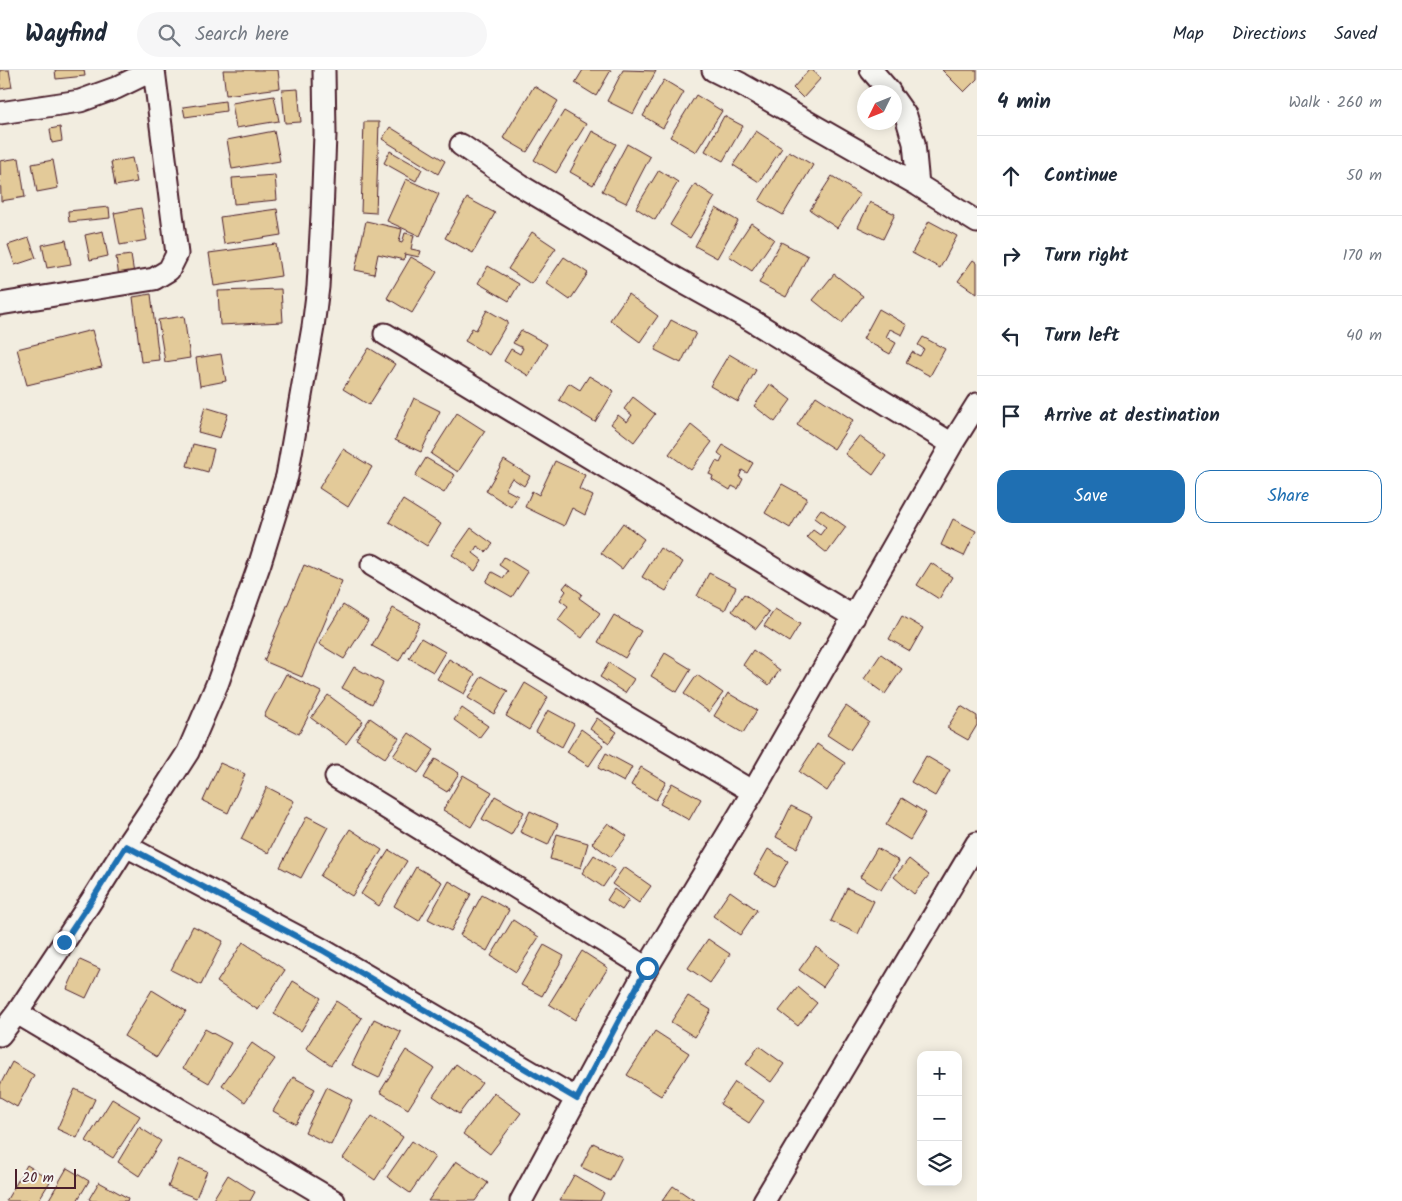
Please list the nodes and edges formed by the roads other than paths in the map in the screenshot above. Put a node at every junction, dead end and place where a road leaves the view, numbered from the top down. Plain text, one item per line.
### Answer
1 (154, 70) edge
2 (324, 70) edge
3 (713, 70) edge
4 (871, 70) edge
5 (884, 85) edge
6 (902, 110) edge
7 (0, 113) edge
8 (461, 145) dead end
9 (918, 185) junction
10 (977, 222) edge
11 (0, 304) edge
12 (384, 334) dead end
13 (977, 404) edge
14 (952, 444) junction
15 (372, 565) dead end
16 (854, 617) junction
17 (336, 777) dead end
18 (753, 792) junction
19 (977, 843) edge
20 (126, 846) junction
21 (647, 968) junction
22 (17, 1013) junction
23 (0, 1035) edge
24 (577, 1099) junction
25 (334, 1201) edge
26 (521, 1201) edge
27 (764, 1201) edge

1 - 7 street
1 - 11 street
2 - 20 street
3 - 9 street
4 - 5 street
6 - 9 street
8 - 14 street
9 - 10 street
12 - 16 street
13 - 14 street
14 - 16 street
15 - 18 street
16 - 18 street
17 - 21 street
18 - 21 street
19 - 27 street
20 - 22 street
20 - 24 street
21 - 24 street
22 - 23 street
22 - 25 street
24 - 26 street

